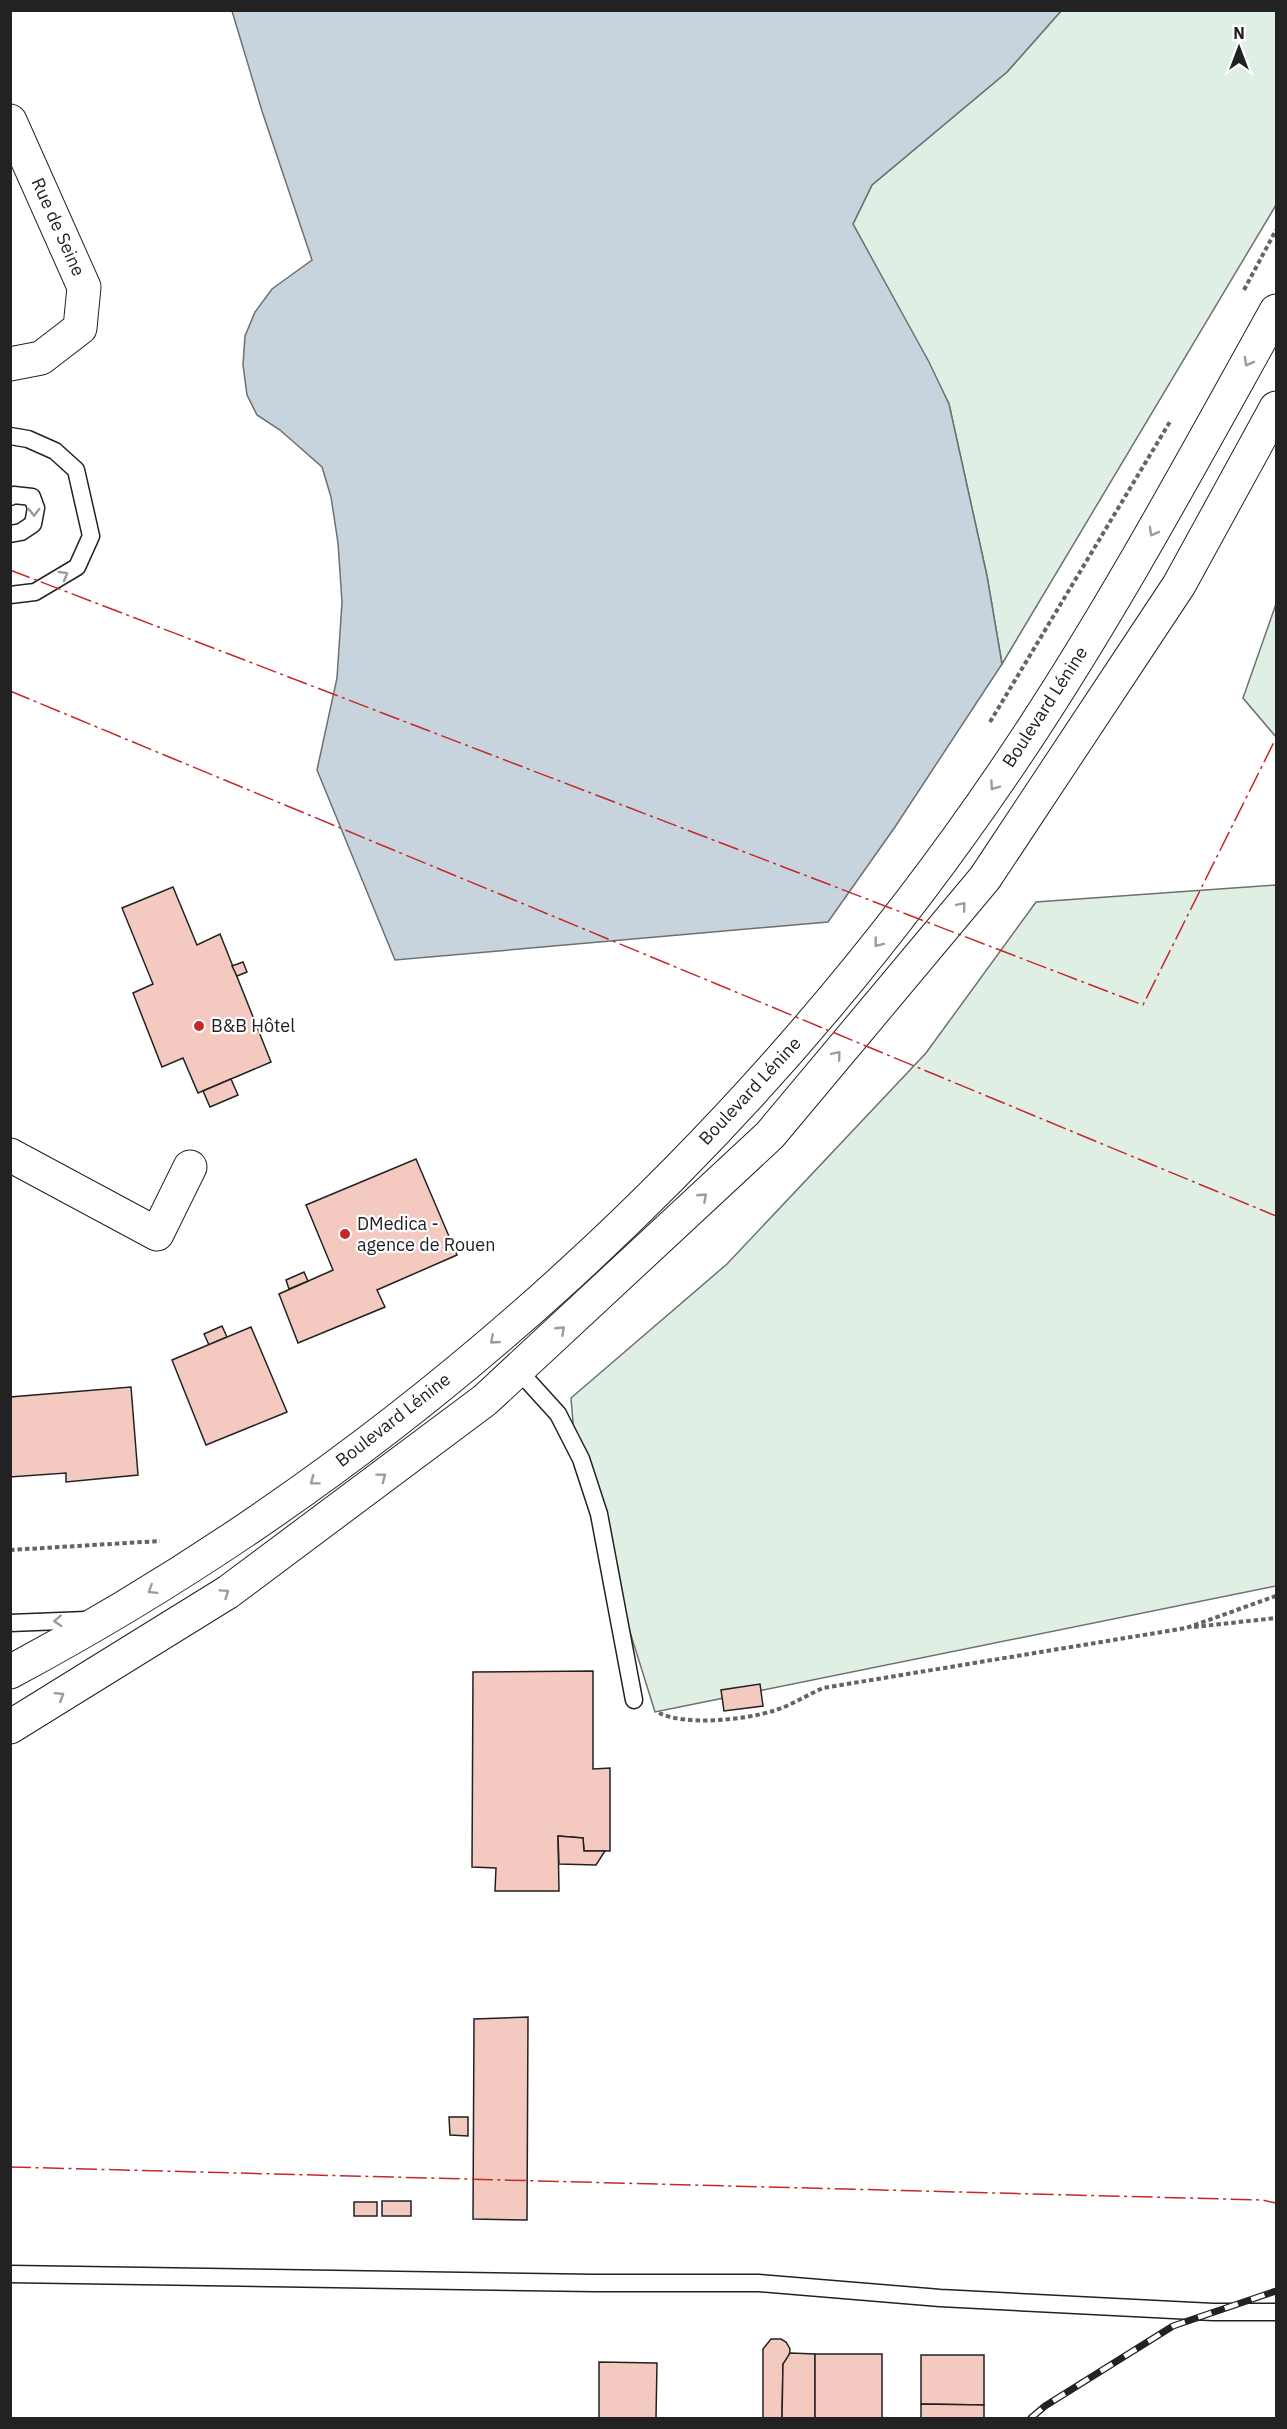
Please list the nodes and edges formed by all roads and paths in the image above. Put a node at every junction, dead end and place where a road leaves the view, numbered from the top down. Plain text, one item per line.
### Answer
1 (10, 121) edge
2 (1276, 231) edge
3 (1242, 293) dead end
4 (1276, 311) edge
5 (10, 364) edge
6 (1276, 408) edge
7 (1172, 418) dead end
8 (10, 436) edge
9 (10, 496) edge
10 (10, 534) edge
11 (10, 595) edge
12 (984, 732) dead end
13 (10, 1155) edge
14 (190, 1167) dead end
15 (518, 1370) junction
16 (166, 1540) dead end
17 (10, 1550) edge
18 (1276, 1596) edge
19 (1276, 1618) edge
20 (105, 1619) junction
21 (10, 1623) edge
22 (1186, 1628) junction
23 (10, 1672) edge
24 (634, 1700) joint
25 (10, 1727) edge
26 (10, 2274) edge
27 (1276, 2312) edge

1 - 5 main road, Rue de Seine
2 - 3 path
4 -> 20 main road, Boulevard Lénine
15 -> 6 main road, Boulevard Lénine
7 - 12 path
11 -> 8 lane
9 -> 10 lane
13 - 14 main road
15 - 24 lane
25 -> 15 main road, Boulevard Lénine
16 - 17 path
18 - 22 path
19 - 22 path
20 -> 21 lane
20 - 23 main road, Boulevard Lénine
22 - 24 path
26 - 27 lane

